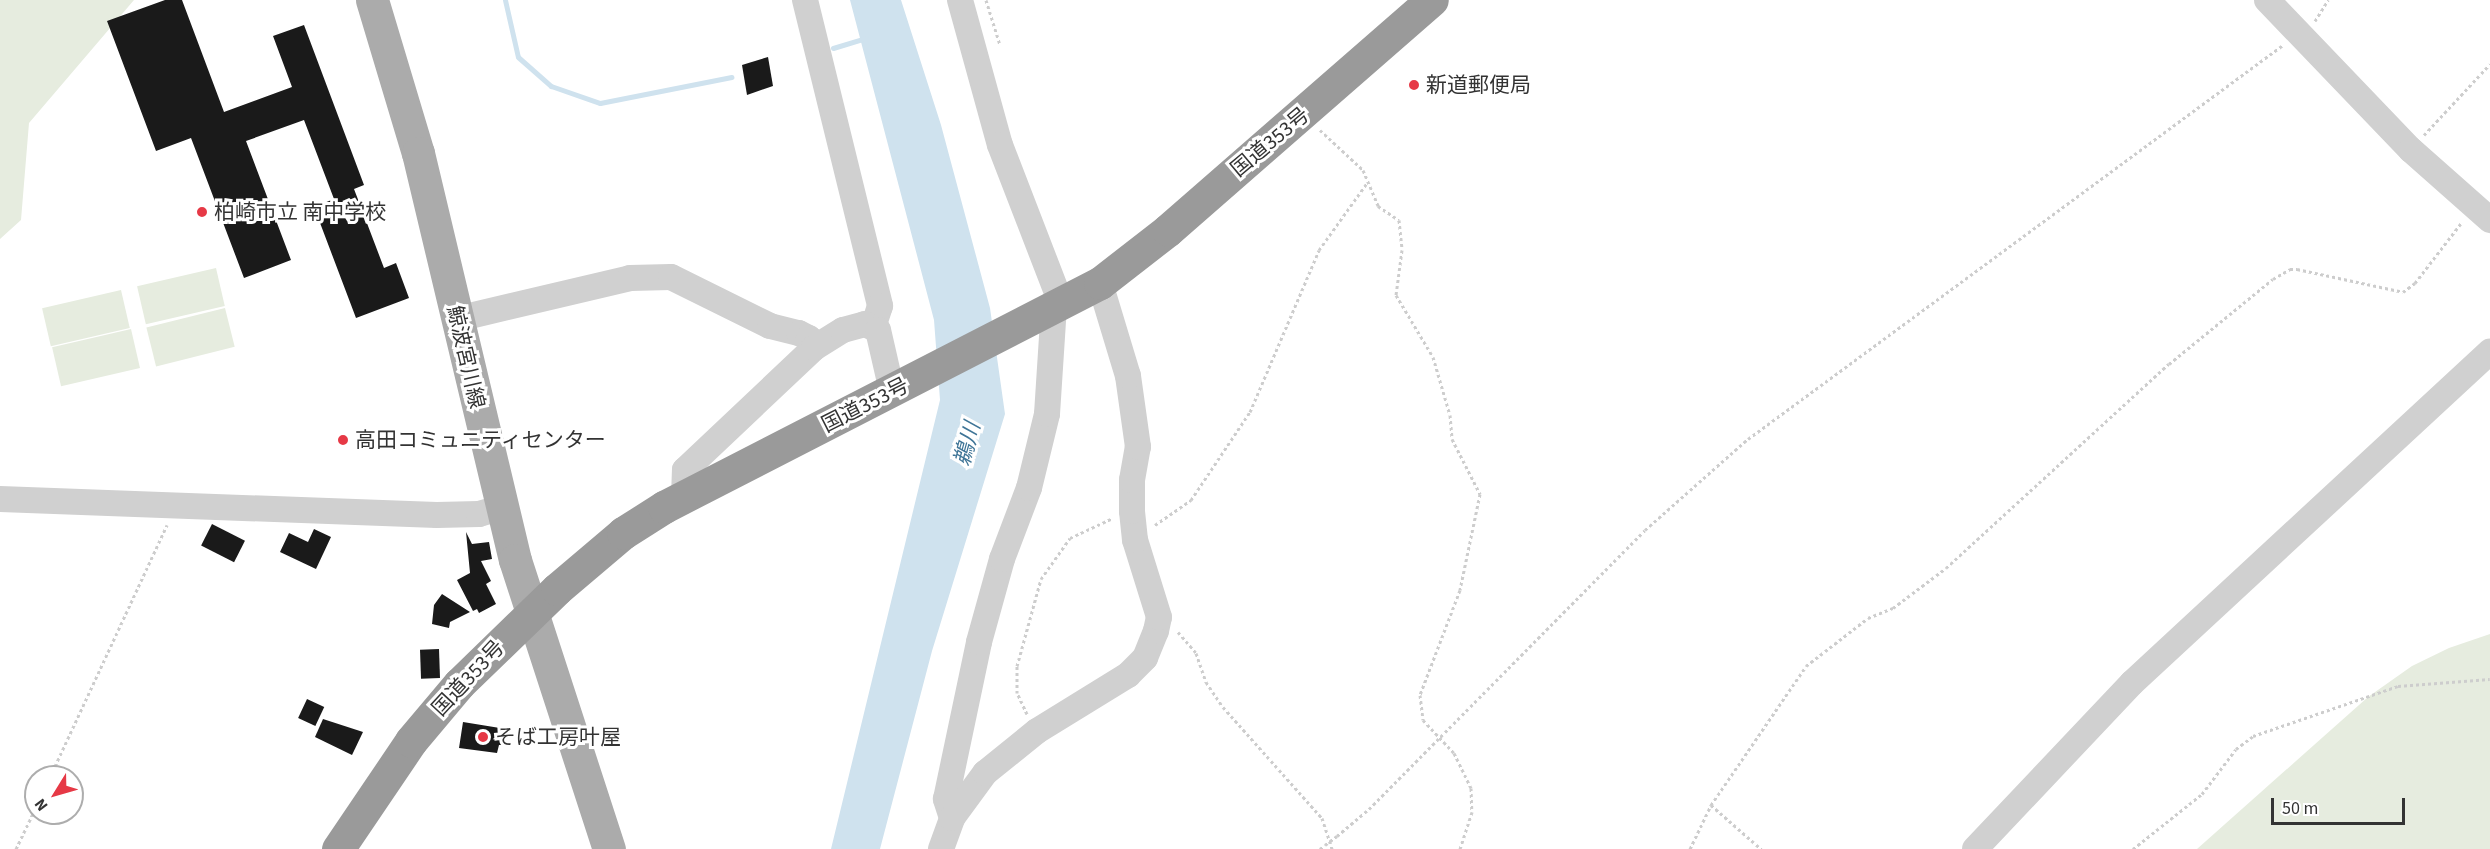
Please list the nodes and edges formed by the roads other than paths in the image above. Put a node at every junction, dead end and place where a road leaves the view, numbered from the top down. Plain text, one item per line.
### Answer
1 (372, 0) edge
2 (805, 0) edge
3 (960, 0) edge
4 (1432, 0) edge
5 (2267, 0) edge
6 (2482, 213) edge
7 (1100, 282) junction
8 (1054, 307) junction
9 (457, 319) junction
10 (874, 325) junction
11 (814, 348) junction
12 (2490, 352) edge
13 (897, 388) junction
14 (684, 497) junction
15 (0, 499) edge
16 (502, 507) junction
17 (530, 614) junction
18 (952, 818) junction
19 (340, 849) edge
20 (609, 849) edge
21 (941, 849) edge
22 (1975, 849) edge

1 - 9 main road, 鯨波宮川線
2 - 10 street
3 - 8 street
4 - 7 highway, 国道353号
5 - 6 street
7 - 8 highway, 国道353号
7 - 18 street
8 - 13 highway, 国道353号
8 - 18 street
9 - 11 street
9 - 16 main road, 鯨波宮川線
10 - 11 street
10 - 13 street
11 - 14 street
12 - 22 street
13 - 14 highway, 国道353号
14 - 17 highway, 国道353号
15 - 16 street
16 - 17 main road, 鯨波宮川線
17 - 19 highway, 国道353号
17 - 20 main road, 鯨波宮川線
18 - 21 street

